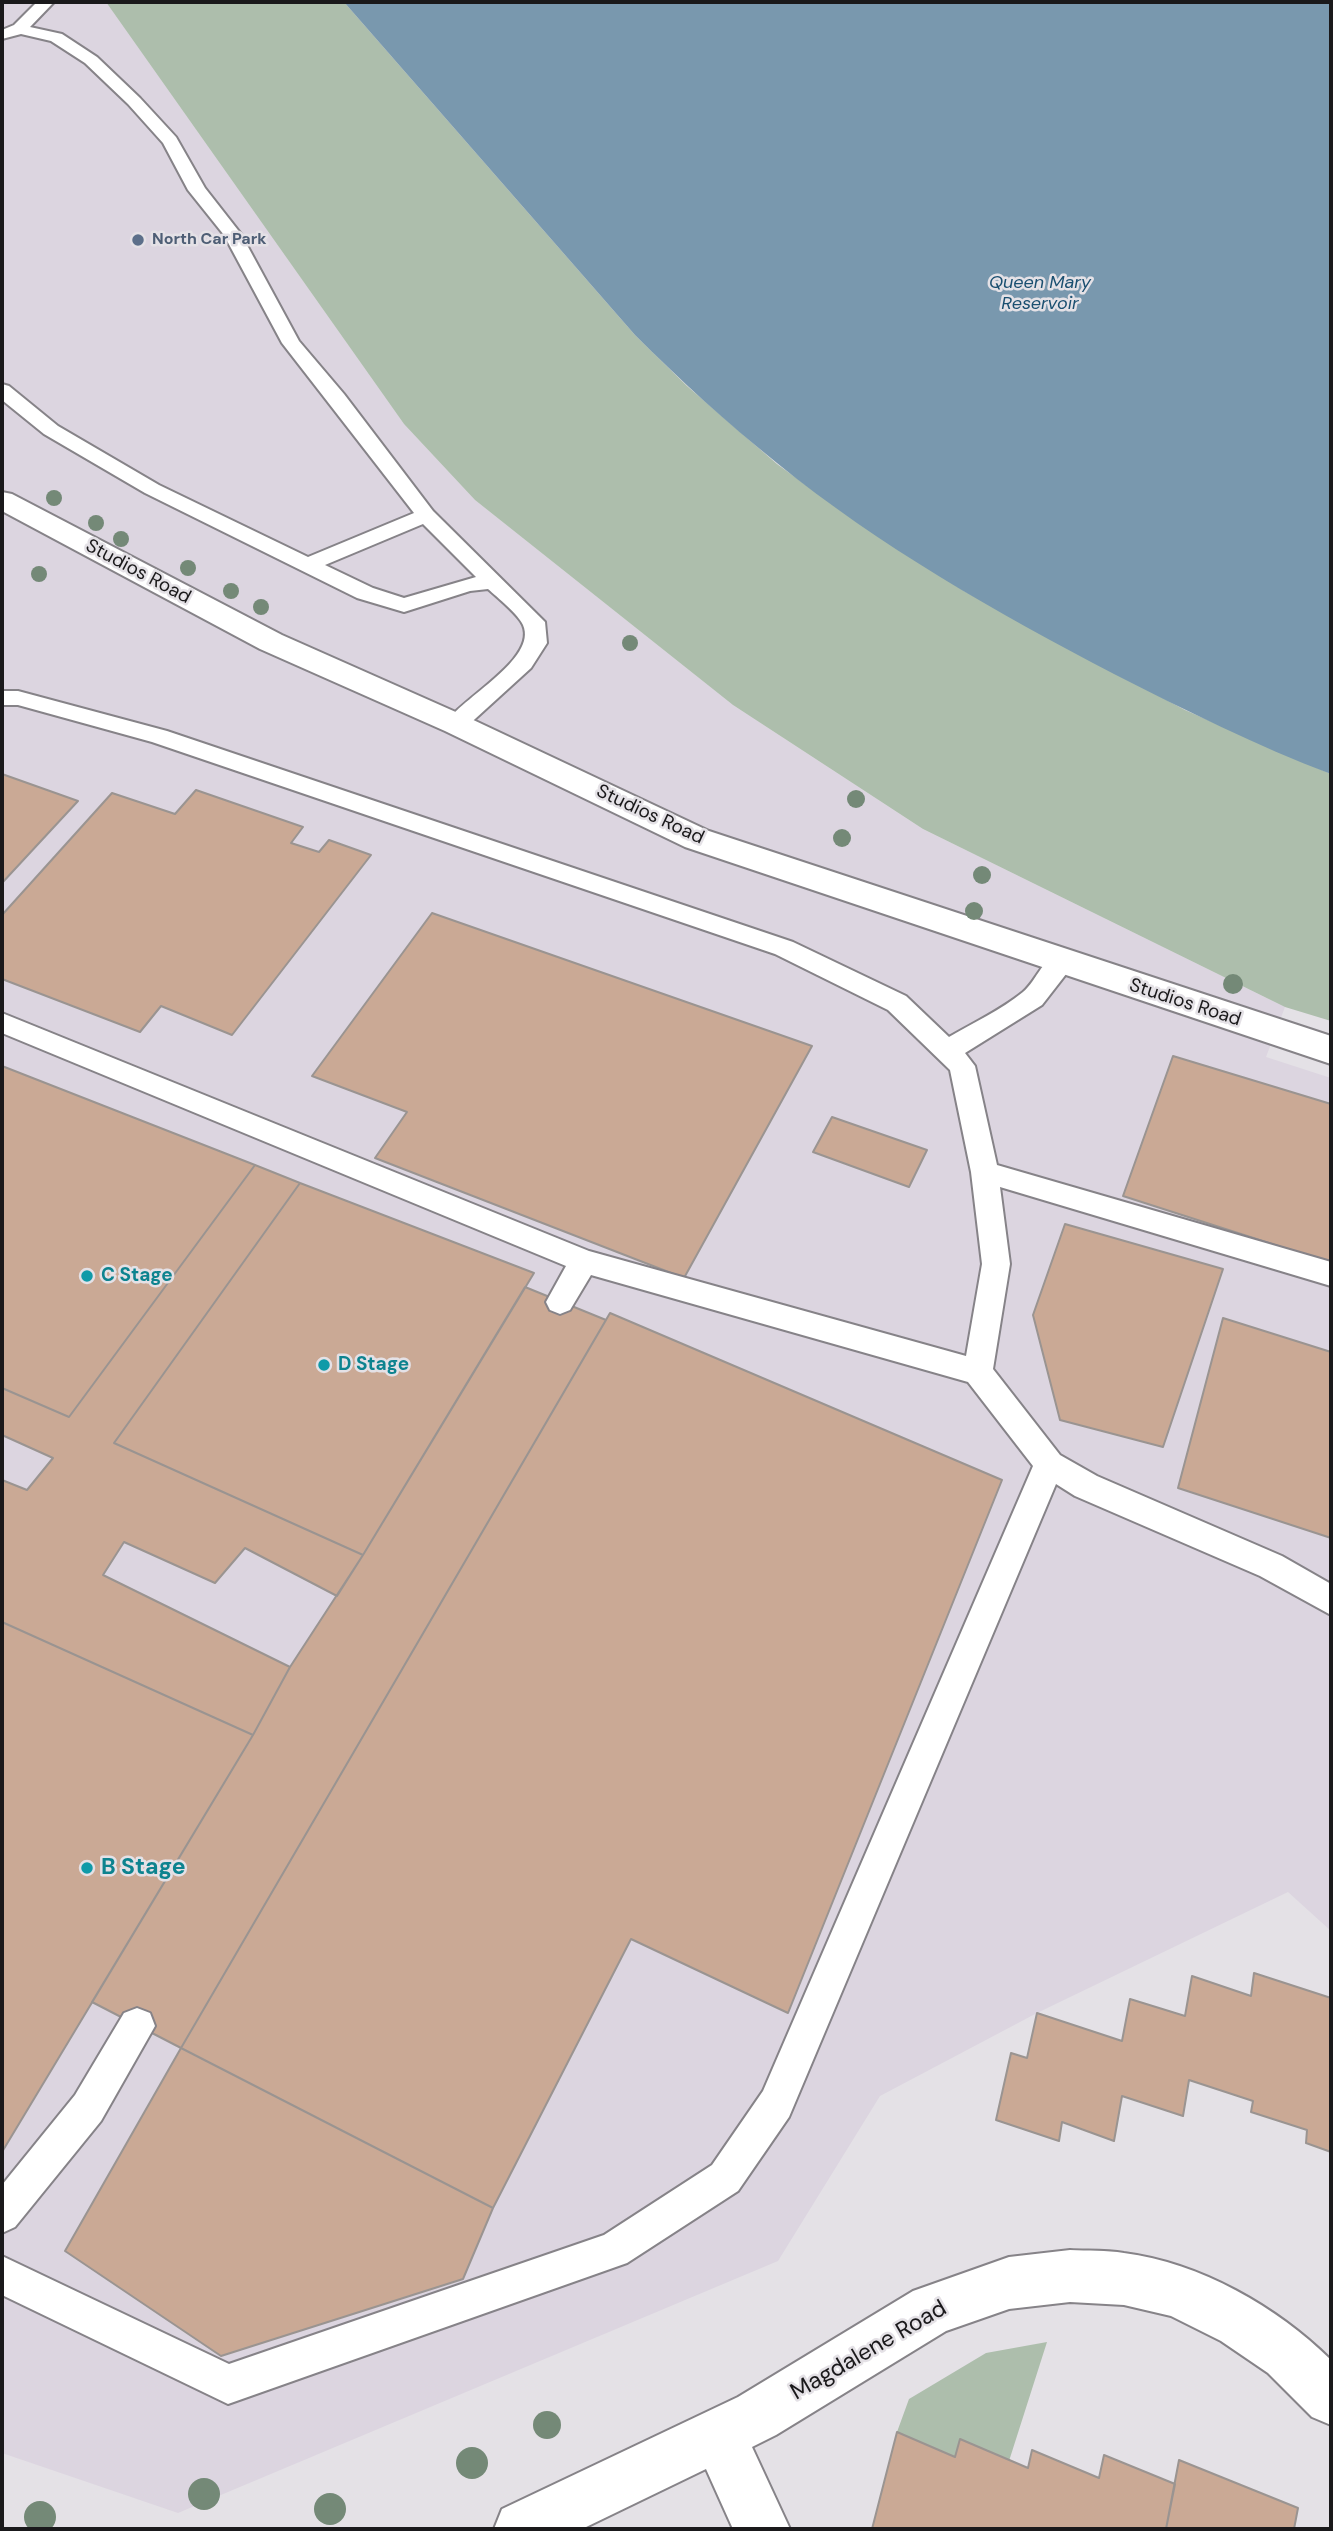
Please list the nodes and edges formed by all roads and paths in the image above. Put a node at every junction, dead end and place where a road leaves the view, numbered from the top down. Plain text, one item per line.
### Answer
1 (46, 2) edge
2 (18, 29) junction
3 (2, 36) edge
4 (2, 390) edge
5 (2, 500) edge
6 (426, 516) junction
7 (308, 565) junction
8 (493, 582) junction
9 (2, 698) edge
10 (456, 724) junction
11 (1061, 962) junction
12 (2, 1023) edge
13 (1331, 1050) edge
14 (947, 1051) junction
15 (985, 1172) junction
16 (584, 1261) junction
17 (1331, 1274) edge
18 (560, 1302) dead end
19 (978, 1372) junction
20 (1049, 1464) junction
21 (1331, 1601) edge
22 (137, 2025) dead end
23 (2, 2214) edge
24 (2, 2275) edge
25 (1331, 2398) edge
26 (718, 2435) junction
27 (522, 2529) edge
28 (762, 2529) edge

1 - 2 lane
2 - 3 lane
2 - 6 lane
4 - 7 lane
5 - 10 street, Studios Road
6 - 7 lane
6 - 8 lane
7 - 8 lane
8 - 10 lane
9 - 14 lane
10 - 11 street, Studios Road
11 - 13 street, Studios Road
11 - 14 lane
12 - 16 lane
14 - 15 lane
15 - 17 lane
15 - 19 lane
16 - 18 lane
16 - 19 lane
19 - 20 lane
20 - 21 lane
20 - 24 lane
22 - 23 lane
25 - 26 street, Magdalene Road
26 - 27 street, Magdalene Road
26 - 28 street

